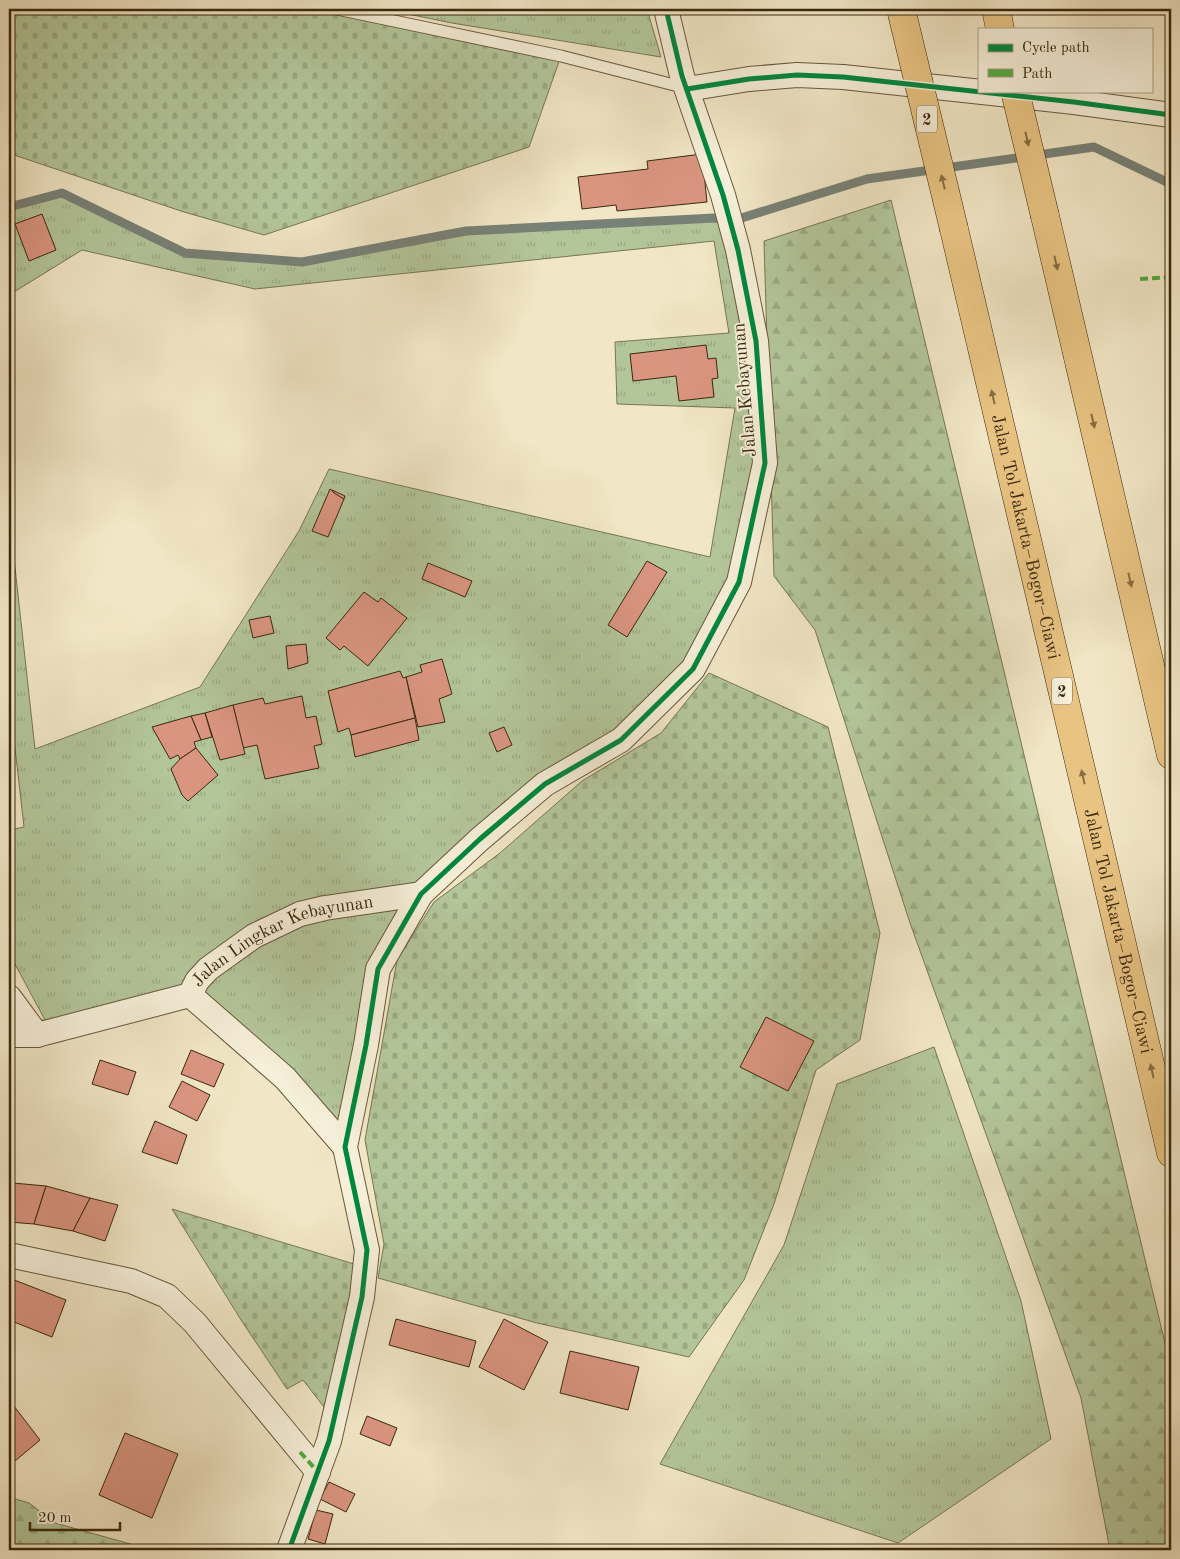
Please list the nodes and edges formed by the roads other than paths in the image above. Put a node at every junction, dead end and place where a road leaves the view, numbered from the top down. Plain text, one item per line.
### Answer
1 (337, 9) edge
2 (666, 9) edge
3 (900, 9) edge
4 (996, 9) edge
5 (1000, 28) edge
6 (687, 89) junction
7 (978, 92) edge
8 (982, 92) edge
9 (1015, 92) edge
10 (1171, 114) edge
11 (1171, 755) edge
12 (421, 894) junction
13 (190, 995) junction
14 (9, 997) edge
15 (9, 1035) edge
16 (36, 1035) junction
17 (345, 1147) junction
18 (1171, 1153) edge
19 (9, 1255) edge
20 (318, 1472) junction
21 (289, 1550) edge

1 - 6 lane
2 - 6 street, Jalan Kebayunan
18 -> 3 highway, Jalan Tol Jakarta–Bogor–Ciawi / 2, bridge
4 - 5 highway
6 - 7 street
6 - 12 street, Jalan Kebayunan
8 - 10 street
9 -> 11 highway, bridge
12 - 13 street, Jalan Lingkar Kebayunan
12 - 17 street, Jalan Kebayunan
13 - 16 street, Jalan Lingkar Kebayunan
13 - 17 street
14 - 16 street
15 - 16 street, Jalan Lingkar Kebayunan
17 - 20 street
19 - 20 street
20 - 21 street

